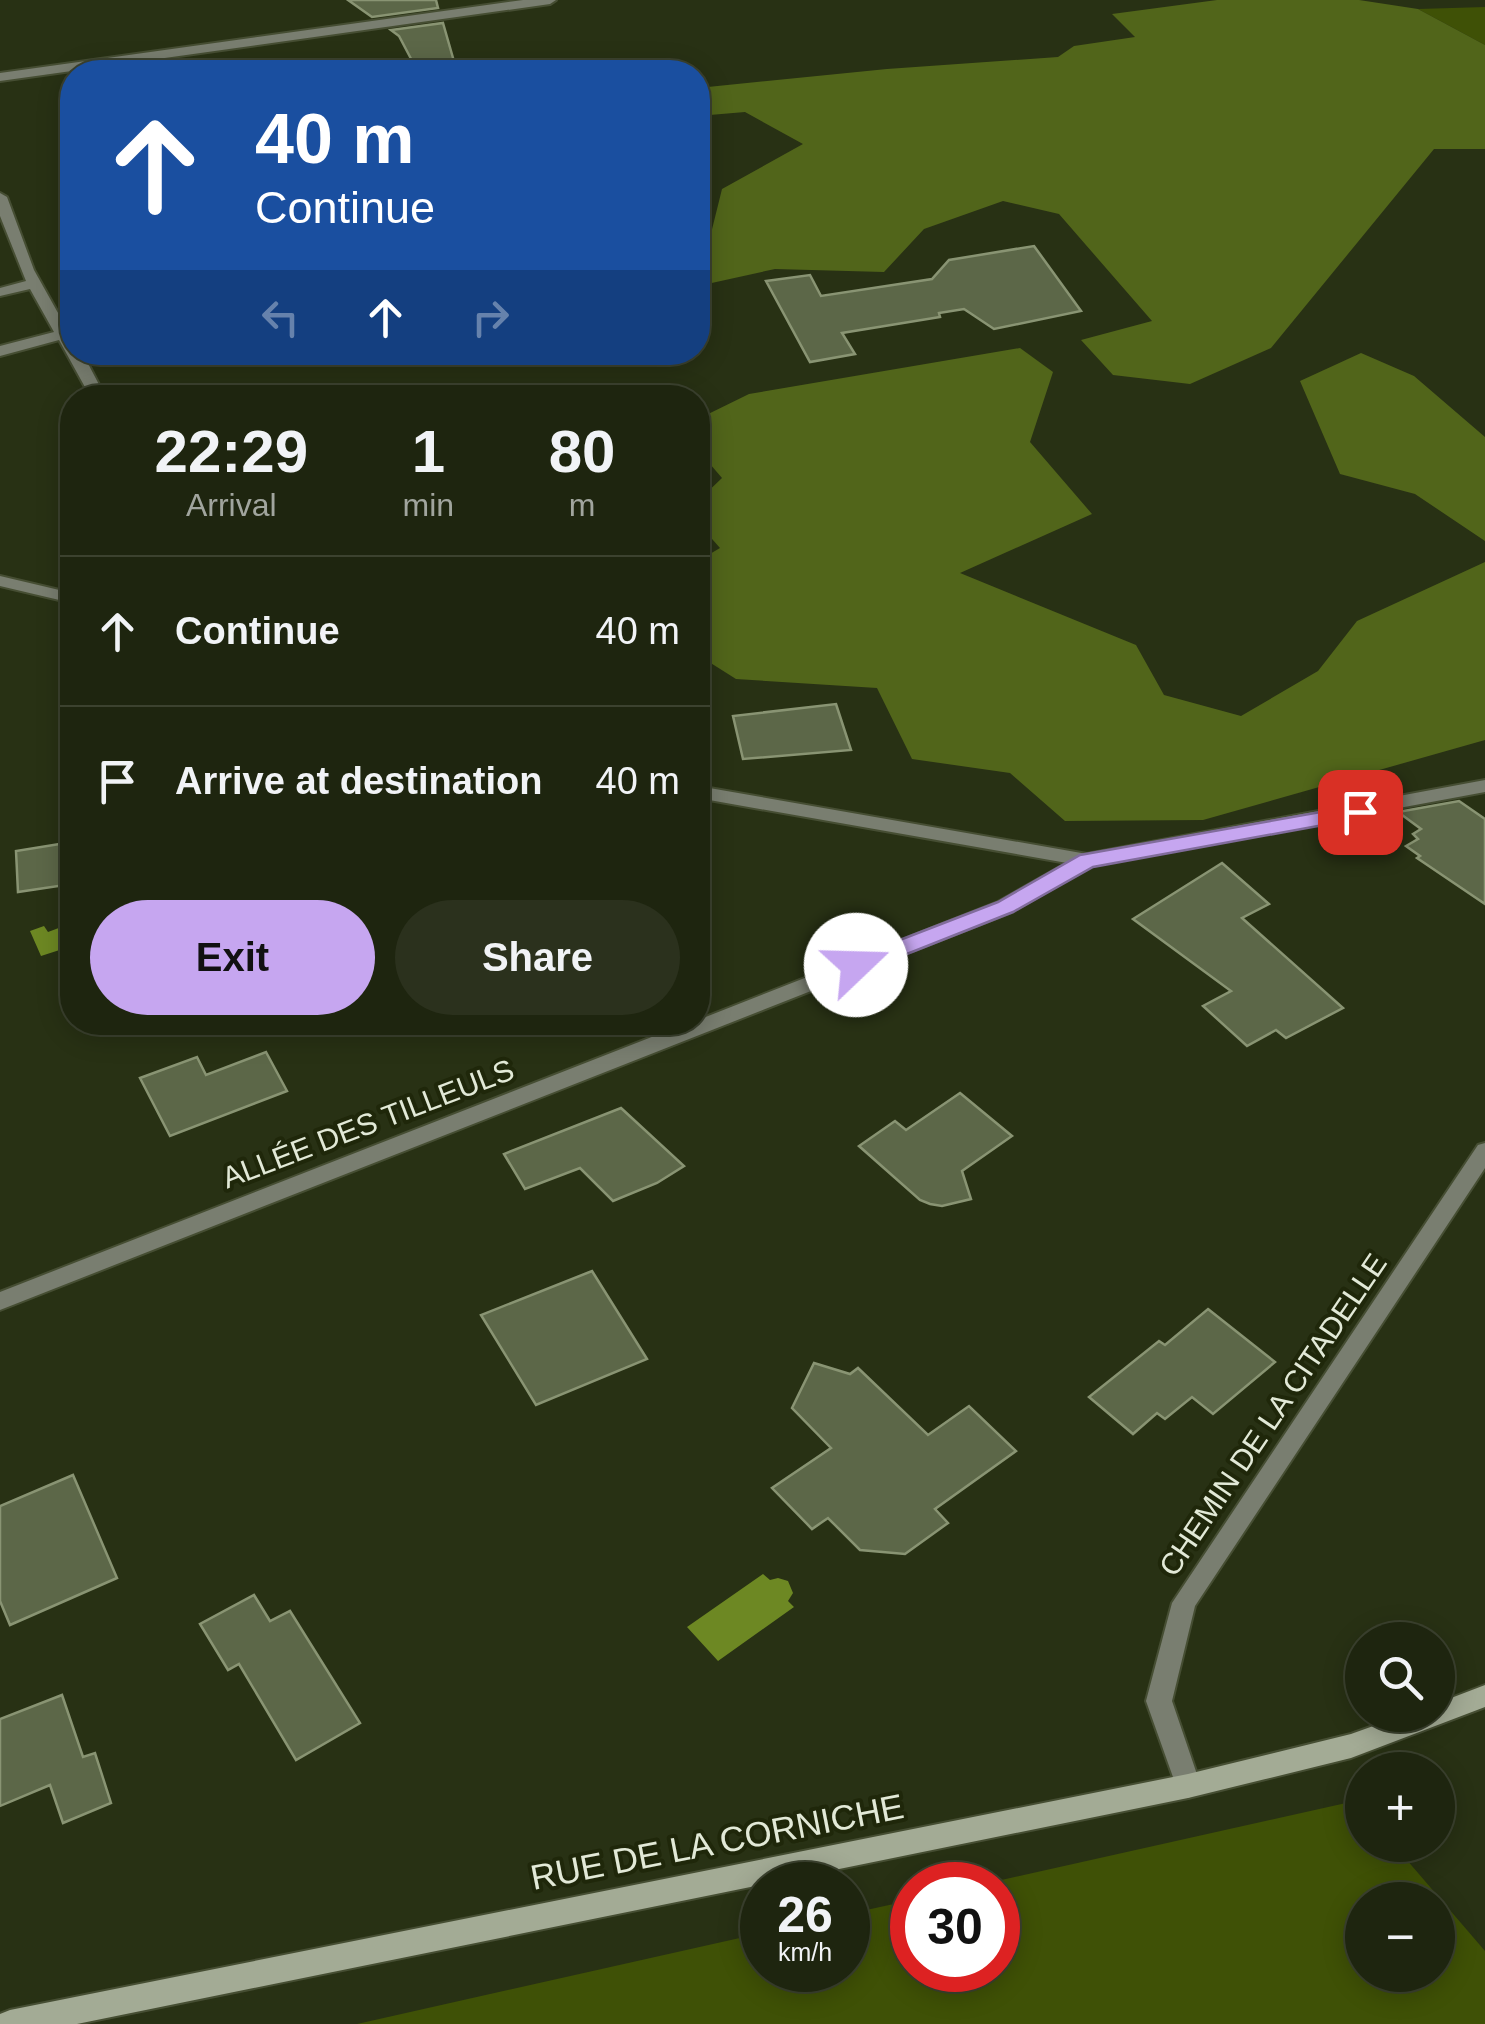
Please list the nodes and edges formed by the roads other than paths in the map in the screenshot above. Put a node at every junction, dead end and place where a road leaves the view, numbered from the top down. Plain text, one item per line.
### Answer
1 (550, 0) edge
2 (116, 60) edge
3 (60, 68) edge
4 (0, 76) edge
5 (0, 197) edge
6 (34, 282) junction
7 (0, 292) edge
8 (60, 329) edge
9 (60, 335) edge
10 (0, 351) edge
11 (0, 581) edge
12 (60, 595) edge
13 (1485, 786) edge
14 (710, 794) edge
15 (1087, 860) junction
16 (710, 1022) edge
17 (678, 1035) edge
18 (1485, 1152) edge
19 (0, 1300) edge
20 (1485, 1696) edge
21 (1455, 1707) edge
22 (1388, 1732) edge
23 (1188, 1786) junction
24 (10, 2024) edge

1 - 2 street
3 - 4 street
5 - 6 street
6 - 7 street
6 - 8 street
9 - 10 street
11 - 12 street
13 - 15 street
14 - 15 street
15 - 16 street, ALLÉE DES TILLEULS
17 - 19 street, ALLÉE DES TILLEULS
18 - 23 street, CHEMIN DE LA CITADELLE
20 - 21 main road, RUE DE LA CORNICHE
22 - 23 main road, RUE DE LA CORNICHE
23 - 24 main road, RUE DE LA CORNICHE

